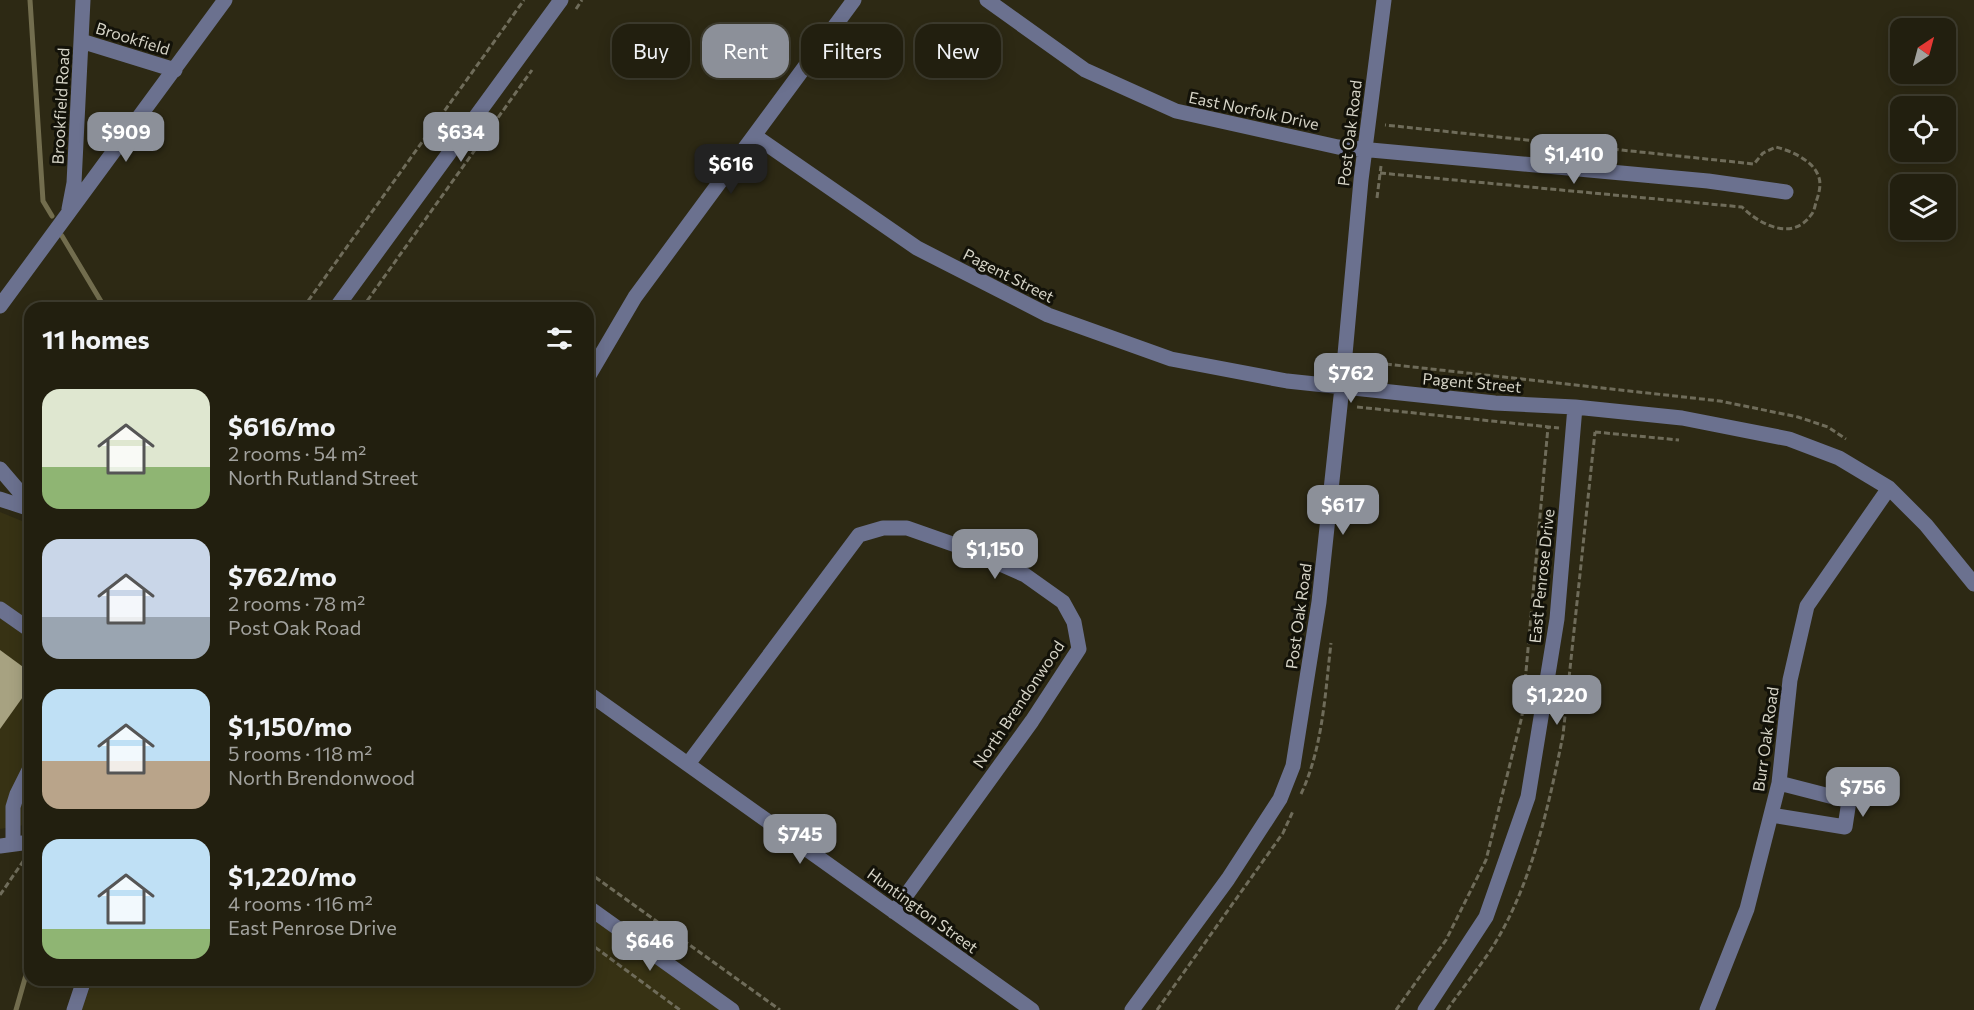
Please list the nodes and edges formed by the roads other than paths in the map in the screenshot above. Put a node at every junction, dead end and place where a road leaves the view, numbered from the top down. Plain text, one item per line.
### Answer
1 (83, 0) edge
2 (225, 0) edge
3 (561, 0) edge
4 (854, 0) edge
5 (987, 0) edge
6 (1384, 0) edge
7 (81, 41) junction
8 (175, 70) junction
9 (755, 136) junction
10 (1364, 149) junction
11 (1786, 192) dead end
12 (68, 213) junction
13 (340, 302) edge
14 (0, 306) edge
15 (594, 367) edge
16 (1342, 387) junction
17 (1575, 407) junction
18 (0, 469) edge
19 (1889, 488) junction
20 (0, 499) edge
21 (24, 499) edge
22 (24, 505) edge
23 (1974, 584) edge
24 (0, 609) edge
25 (24, 626) edge
26 (594, 697) edge
27 (688, 765) junction
28 (24, 780) edge
29 (1779, 783) junction
30 (6, 804) edge
31 (1771, 815) junction
32 (24, 843) edge
33 (6, 845) edge
34 (594, 911) edge
35 (894, 912) junction
36 (82, 986) edge
37 (74, 1010) edge
38 (732, 1010) edge
39 (1032, 1010) edge
40 (1132, 1010) edge
41 (1425, 1010) edge
42 (1707, 1010) edge

1 - 7 street, Brookfield Road
2 - 8 street
3 - 13 street
4 - 9 street
5 - 10 street, East Norfolk Drive
6 - 10 street, Post Oak Road
7 - 8 street, Brookfield
7 - 12 street, Brookfield Road
8 - 12 street
9 - 15 street
9 - 16 street, Pagent Street
10 - 11 street, East Norfolk Drive
10 - 16 street, Post Oak Road
12 - 14 street
16 - 17 street, Pagent Street
16 - 40 street, Post Oak Road
17 - 19 street, Pagent Street
17 - 41 street, East Penrose Drive
18 - 21 street
19 - 23 street, Pagent Street
19 - 29 street, Burr Oak Road
20 - 22 street
24 - 25 street
26 - 27 street, Huntington Street
27 - 35 street, Huntington Street
27 - 35 street, North Brendonwood
28 - 30 street
29 - 31 street, Burr Oak Road
29 - 31 street
30 - 33 street
31 - 42 street, Burr Oak Road
32 - 33 street
34 - 38 street
35 - 39 street, Huntington Street
36 - 37 street

